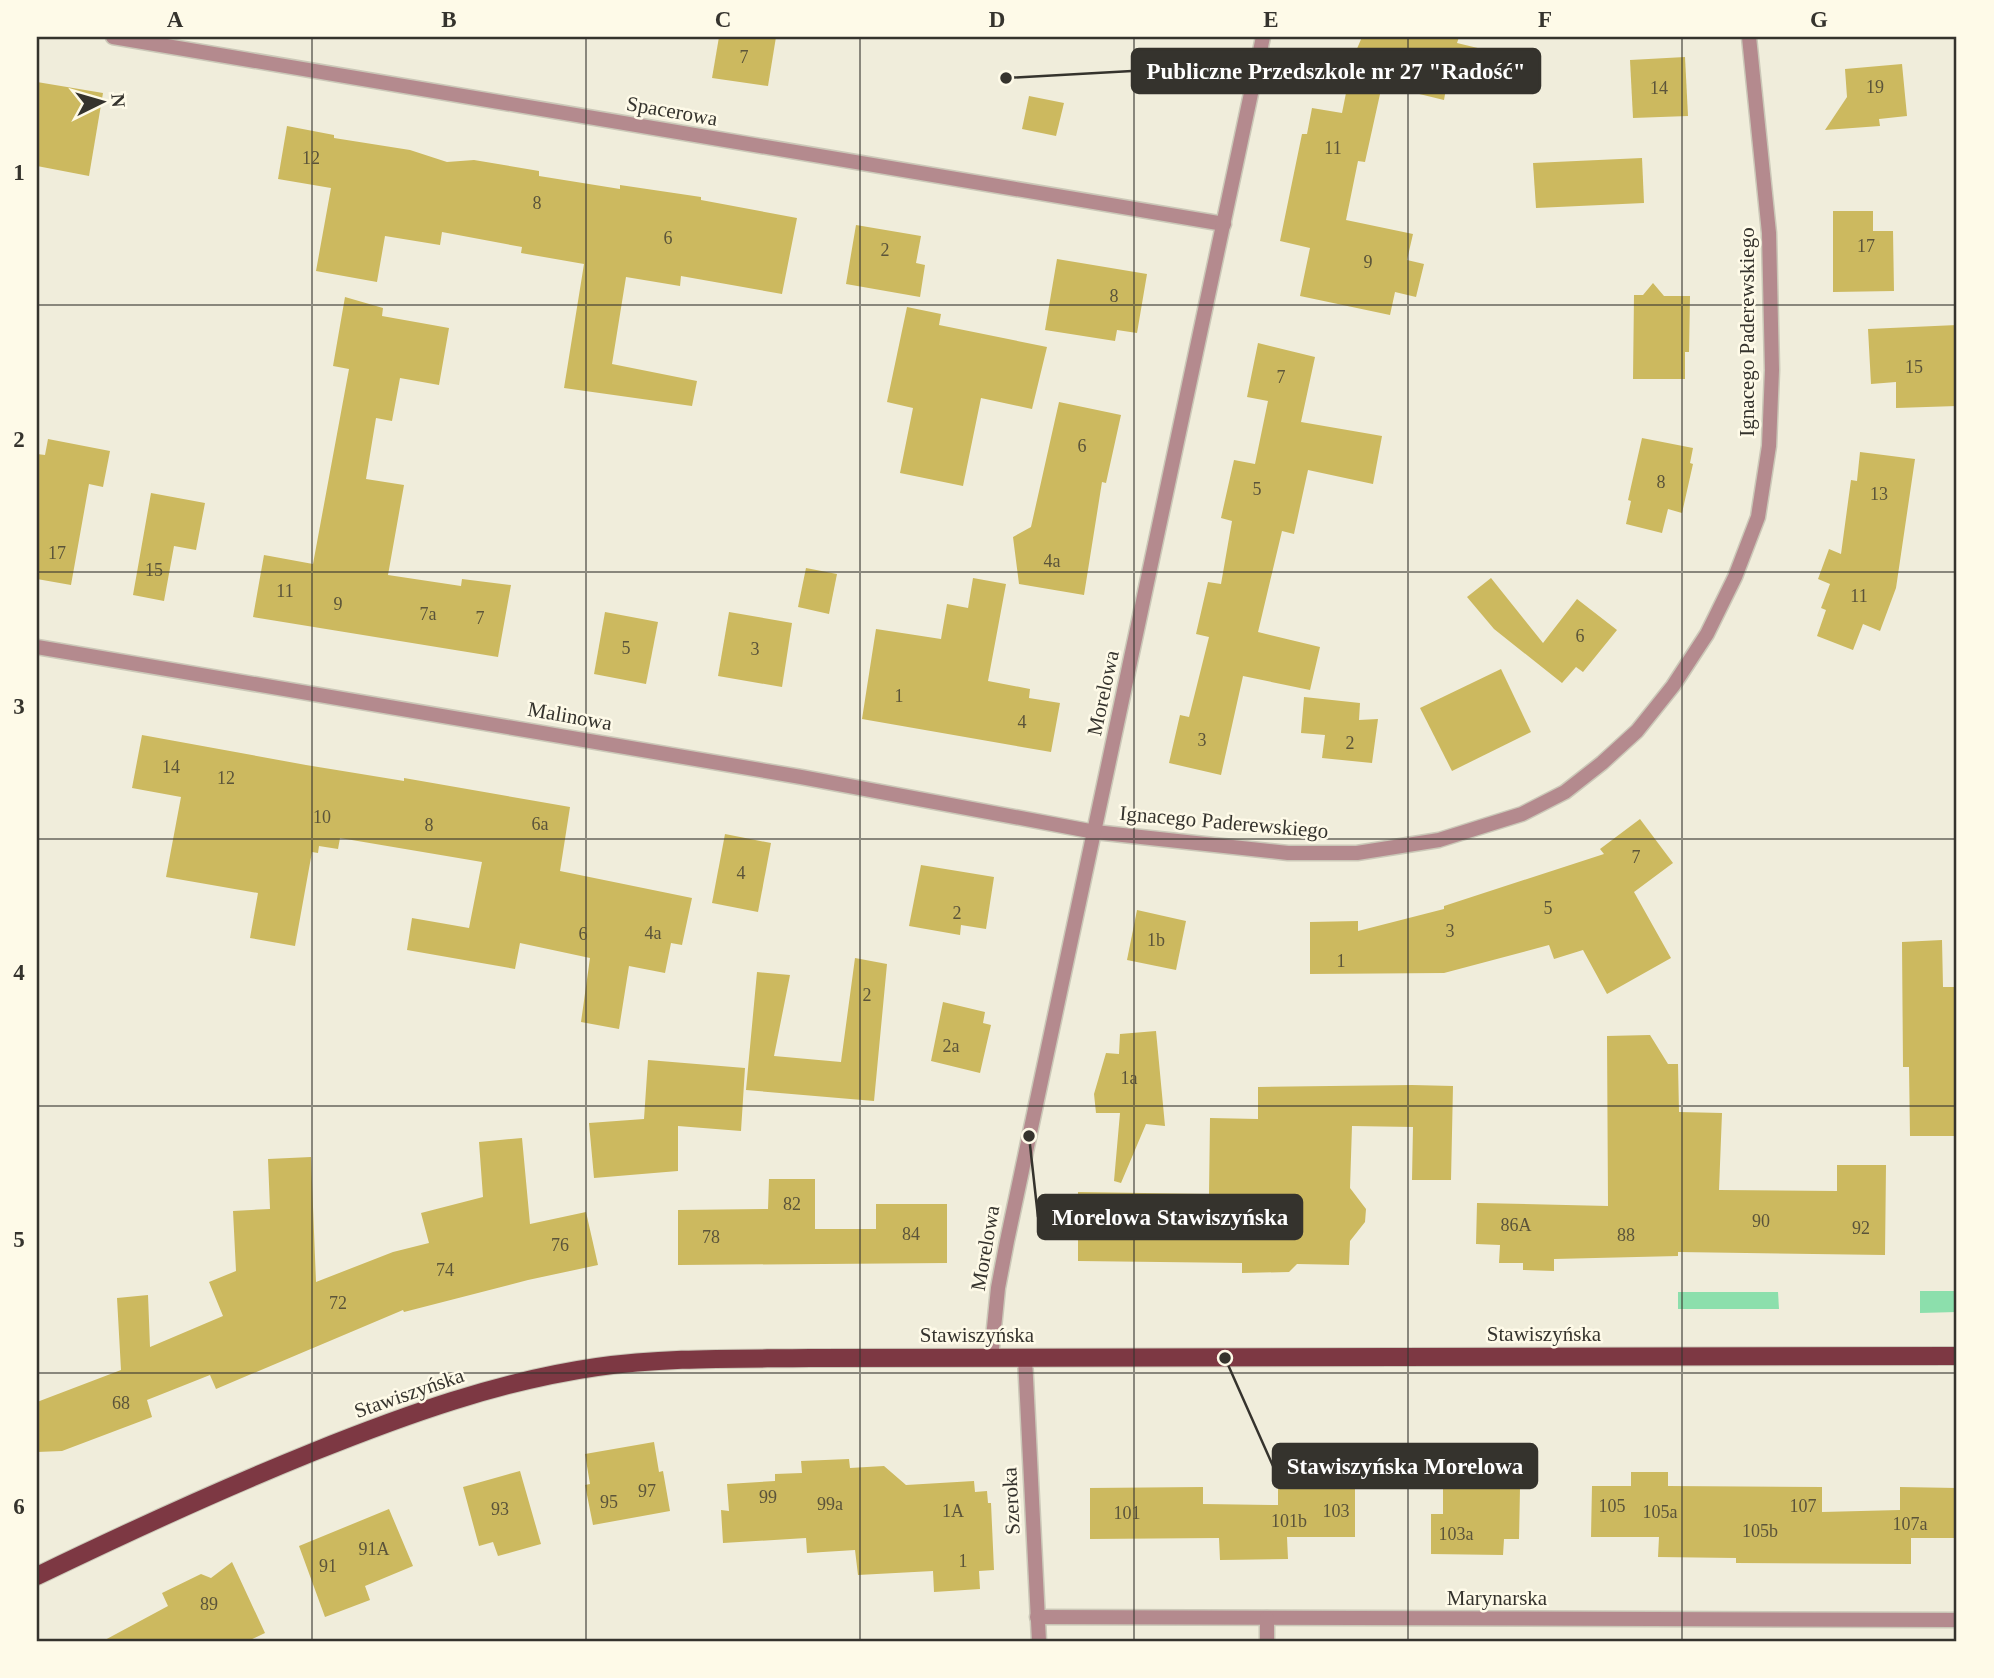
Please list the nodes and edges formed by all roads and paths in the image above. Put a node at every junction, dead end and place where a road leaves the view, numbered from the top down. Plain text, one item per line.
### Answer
1 (114, 37) edge
2 (1263, 37) edge
3 (1749, 37) edge
4 (1224, 224) junction
5 (37, 647) edge
6 (1095, 832) junction
7 (1957, 1356) edge
8 (991, 1358) junction
9 (1025, 1358) junction
10 (37, 1576) edge
11 (1037, 1617) junction
12 (1267, 1618) junction
13 (1957, 1620) edge
14 (1039, 1641) edge
15 (1267, 1641) edge

1 - 4 street, Spacerowa
2 - 4 street, Morelowa
3 - 6 street, Ignacego Paderewskiego
4 - 6 street, Morelowa
5 - 6 street, Malinowa
6 - 8 street, Morelowa
7 - 9 main road, Stawiszyńska
8 - 9 main road, Stawiszyńska
8 - 10 main road, Stawiszyńska
9 - 11 street, Szeroka
11 - 12 street, Marynarska
11 - 14 street, Szeroka
12 - 13 street, Marynarska
12 - 15 street

